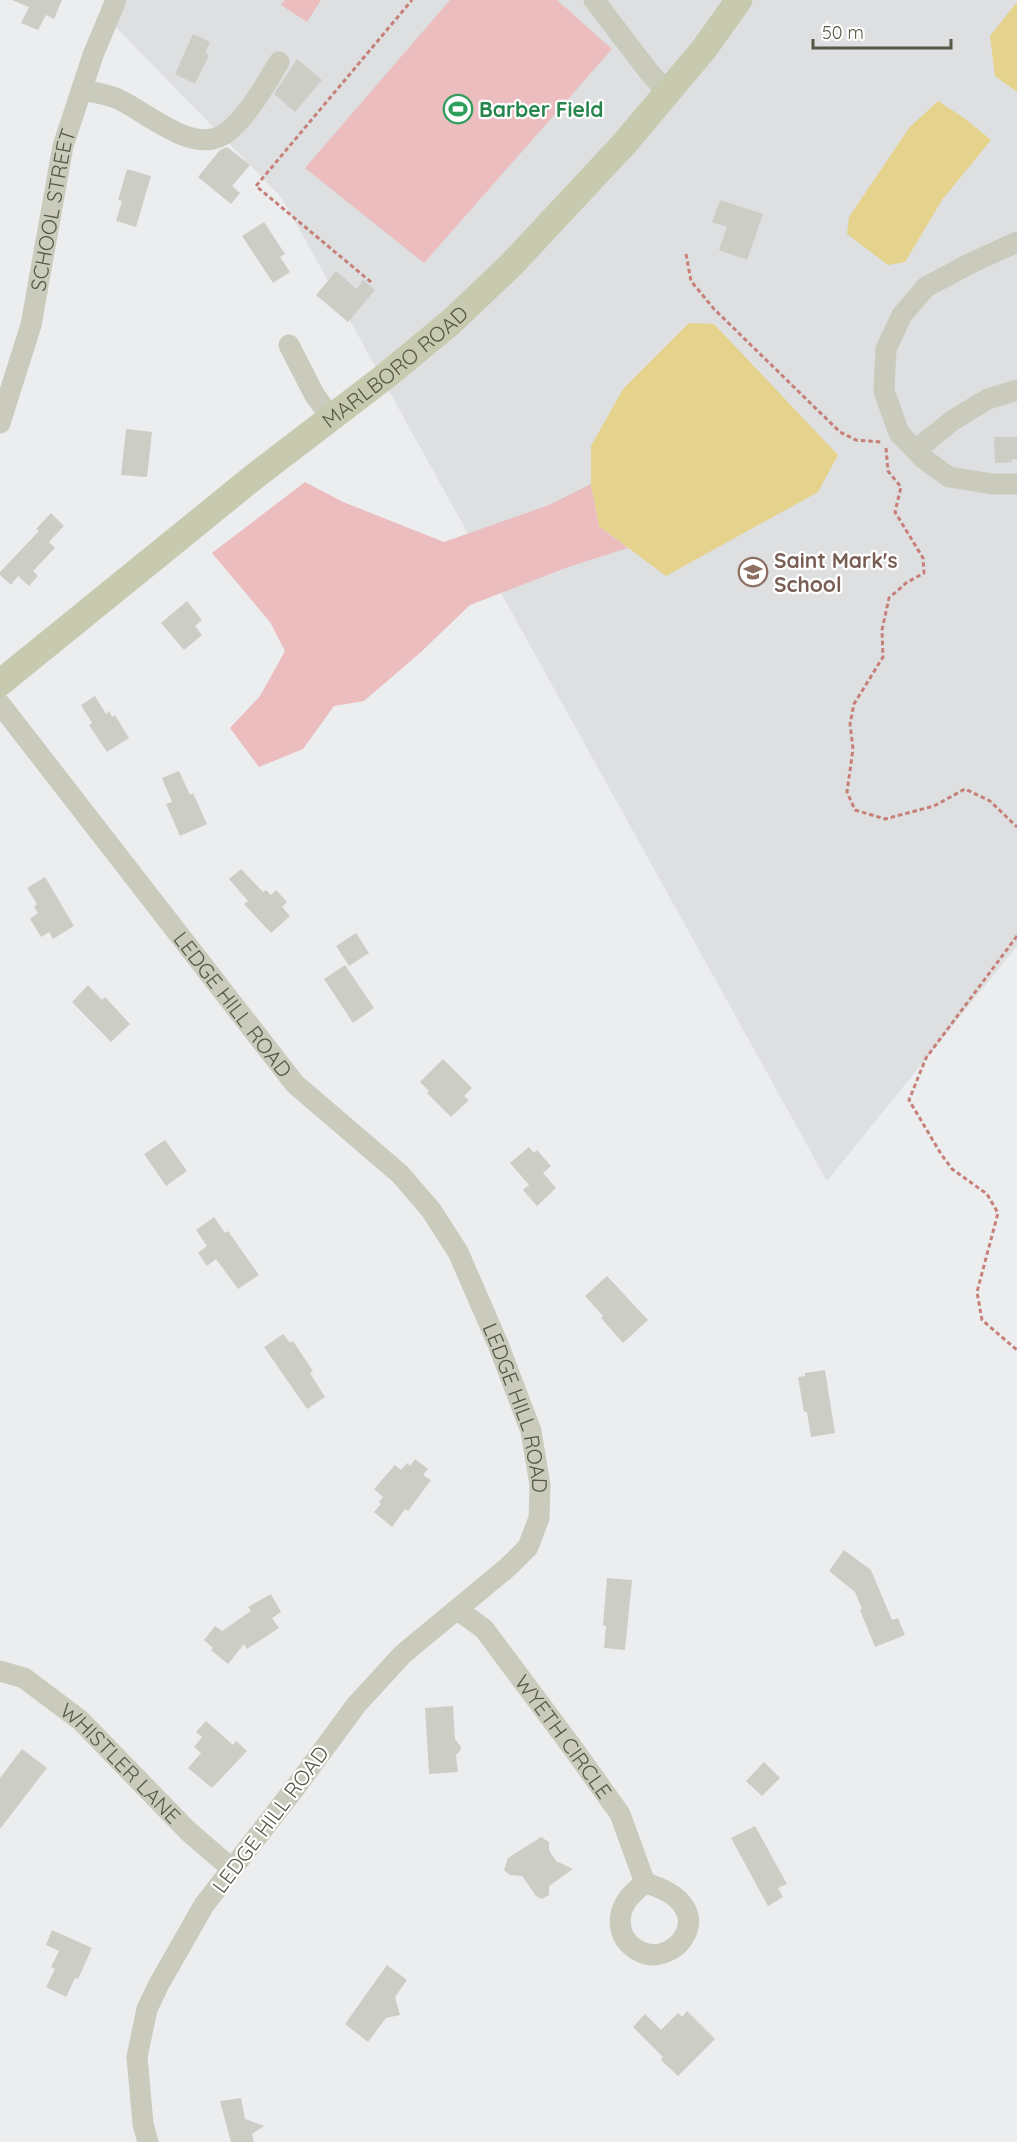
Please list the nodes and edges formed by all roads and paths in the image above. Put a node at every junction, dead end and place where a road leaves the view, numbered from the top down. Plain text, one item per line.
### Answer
1 (116, 0) edge
2 (412, 0) edge
3 (594, 0) edge
4 (739, 0) edge
5 (279, 62) dead end
6 (82, 90) junction
7 (668, 93) junction
8 (1017, 242) edge
9 (686, 254) dead end
10 (371, 282) dead end
11 (289, 345) dead end
12 (1017, 390) edge
13 (331, 418) junction
14 (0, 423) edge
15 (916, 450) junction
16 (1017, 484) edge
17 (0, 683) edge
18 (0, 704) edge
19 (1017, 827) edge
20 (1017, 936) edge
21 (1017, 1350) edge
22 (458, 1610) junction
23 (0, 1671) edge
24 (232, 1869) junction
25 (645, 1882) dead end
26 (148, 2142) edge

1 - 6 street, SCHOOL STREET
2 - 10 path
3 - 7 street
4 - 7 main road, MARLBORO ROAD
5 - 6 street
6 - 14 street, SCHOOL STREET
7 - 13 main road, MARLBORO ROAD
8 - 15 street
9 - 19 path
11 - 13 street
12 - 15 street
13 - 17 main road, MARLBORO ROAD
15 - 16 street
18 - 22 street, LEDGE HILL ROAD
20 - 21 path
22 - 24 street, LEDGE HILL ROAD
22 - 25 street, WYETH CIRCLE
23 - 24 street, WHISTLER LANE
24 - 26 street, LEDGE HILL ROAD

